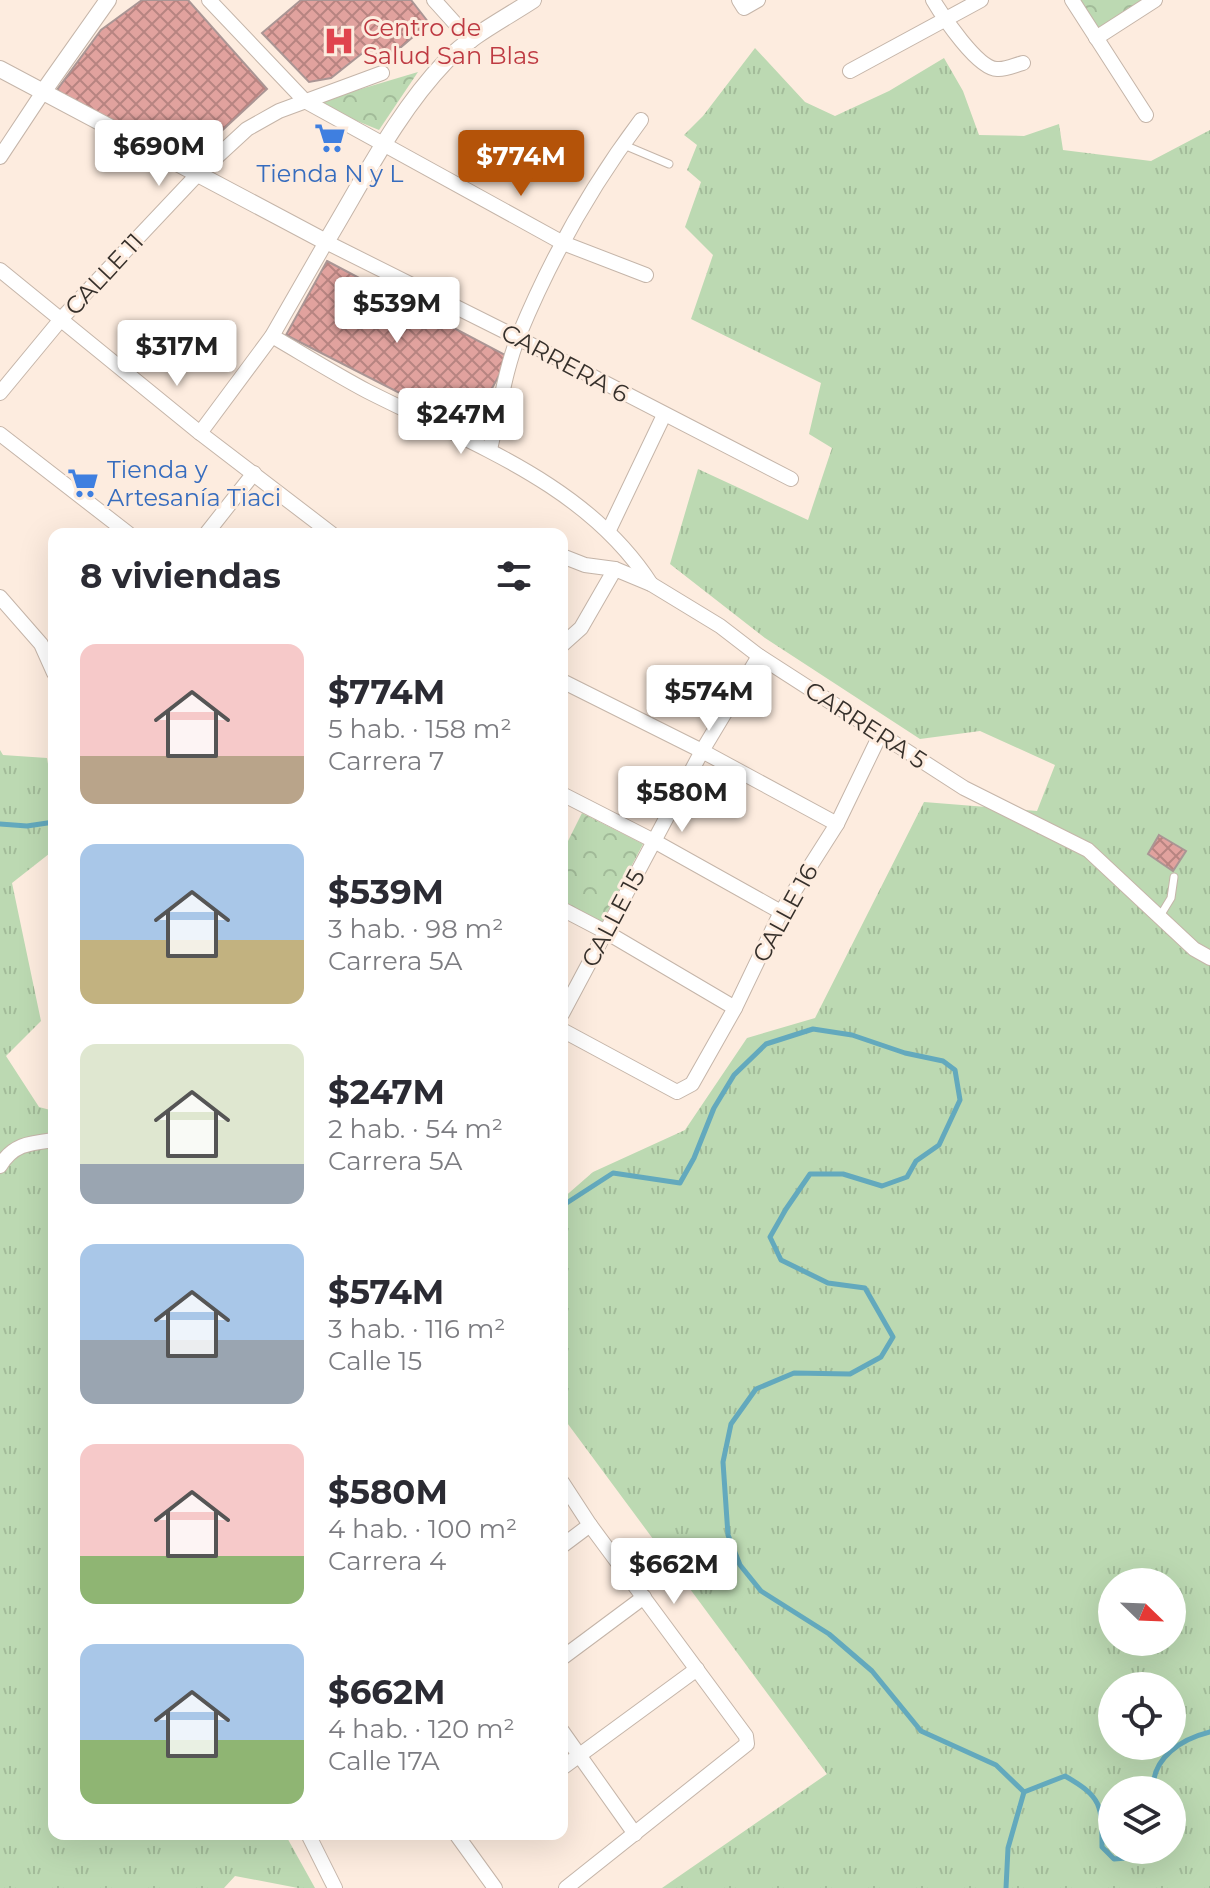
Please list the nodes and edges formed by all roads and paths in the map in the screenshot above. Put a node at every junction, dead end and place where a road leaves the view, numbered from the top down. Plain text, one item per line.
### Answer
1 (108, 0) edge
2 (209, 0) edge
3 (434, 0) edge
4 (533, 0) edge
5 (758, 0) edge
6 (933, 0) edge
7 (981, 0) edge
8 (1072, 0) edge
9 (1155, 0) edge
10 (741, 4) edge
11 (944, 19) junction
12 (1096, 38) junction
13 (471, 41) junction
14 (1023, 63) dead end
15 (0, 69) edge
16 (850, 71) dead end
17 (382, 73) dead end
18 (43, 92) junction
19 (305, 101) junction
20 (1146, 115) dead end
21 (641, 120) dead end
22 (622, 144) junction
23 (384, 145) junction
24 (0, 157) edge
25 (669, 164) dead end
26 (197, 175) junction
27 (326, 242) junction
28 (563, 243) junction
29 (0, 270) edge
30 (646, 275) dead end
31 (62, 318) junction
32 (272, 336) junction
33 (518, 338) junction
34 (0, 393) edge
35 (664, 415) junction
36 (200, 433) junction
37 (0, 434) edge
38 (490, 449) junction
39 (254, 473) junction
40 (791, 479) dead end
41 (121, 528) edge
42 (211, 528) edge
43 (324, 528) edge
44 (609, 530) junction
45 (568, 558) edge
46 (615, 569) junction
47 (651, 584) junction
48 (0, 597) edge
49 (568, 640) edge
50 (759, 656) junction
51 (48, 660) edge
52 (568, 684) edge
53 (880, 735) junction
54 (702, 751) junction
55 (568, 797) edge
56 (837, 824) junction
57 (654, 841) junction
58 (1174, 877) dead end
59 (568, 912) edge
60 (781, 912) junction
61 (1160, 916) junction
62 (606, 932) junction
63 (1210, 958) edge
64 (568, 1003) edge
65 (735, 1008) junction
66 (568, 1033) edge
67 (48, 1141) edge
68 (0, 1166) edge
69 (568, 1491) edge
70 (590, 1525) junction
71 (568, 1542) edge
72 (644, 1597) junction
73 (568, 1654) edge
74 (697, 1669) junction
75 (568, 1739) edge
76 (580, 1755) junction
77 (568, 1764) edge
78 (635, 1834) junction
79 (311, 1840) edge
80 (465, 1840) edge
81 (335, 1888) edge
82 (495, 1888) edge
83 (566, 1888) edge

1 - 18 street
2 - 19 street
3 - 13 street
4 - 13 street
5 - 10 street
6 - 11 street
7 - 11 street
8 - 12 street
9 - 12 street
11 - 14 street
11 - 16 street
12 - 20 street
13 - 23 street
15 - 18 street, CARRERA 6
17 - 19 street, CALLE 11
18 - 24 street
18 - 26 street, CARRERA 6
19 - 23 street
19 - 26 street, CALLE 11
21 - 22 street
22 - 25 lane
22 - 28 street
23 - 27 street
23 - 28 street
26 - 27 street, CARRERA 6
26 - 31 street, CALLE 11
27 - 32 street
27 - 33 street, CARRERA 6
28 - 30 street
28 - 33 street
29 - 31 street
31 - 34 street, CALLE 11
31 - 36 street
32 - 36 street
32 - 38 street
33 - 35 street, CARRERA 6
33 - 38 street
35 - 40 street, CARRERA 6
35 - 44 street
36 - 39 street
37 - 41 street
38 - 44 street
39 - 42 street
39 - 43 street
44 - 47 street
45 - 46 street, CARRERA 5
46 - 47 street, CARRERA 5
46 - 49 street
47 - 50 street, CARRERA 5
48 - 51 street
50 - 53 street, CARRERA 5
50 - 54 street, CALLE 15
52 - 54 street
53 - 56 street, CALLE 16
53 - 61 street, CARRERA 5
54 - 56 street
54 - 57 street, CALLE 15
55 - 57 street
56 - 60 street, CALLE 16
57 - 60 street
57 - 62 street, CALLE 15
58 - 61 lane
59 - 62 street
60 - 65 street, CALLE 16
61 - 63 street, CARRERA 5
62 - 64 street, CALLE 15
62 - 65 street
65 - 66 street, CALLE 16
67 - 68 street
69 - 70 street
70 - 71 street
70 - 72 street
72 - 73 street
72 - 74 street
74 - 76 street
74 - 78 street
75 - 76 street
76 - 77 street
76 - 78 street
78 - 83 street
79 - 81 street
80 - 82 street

